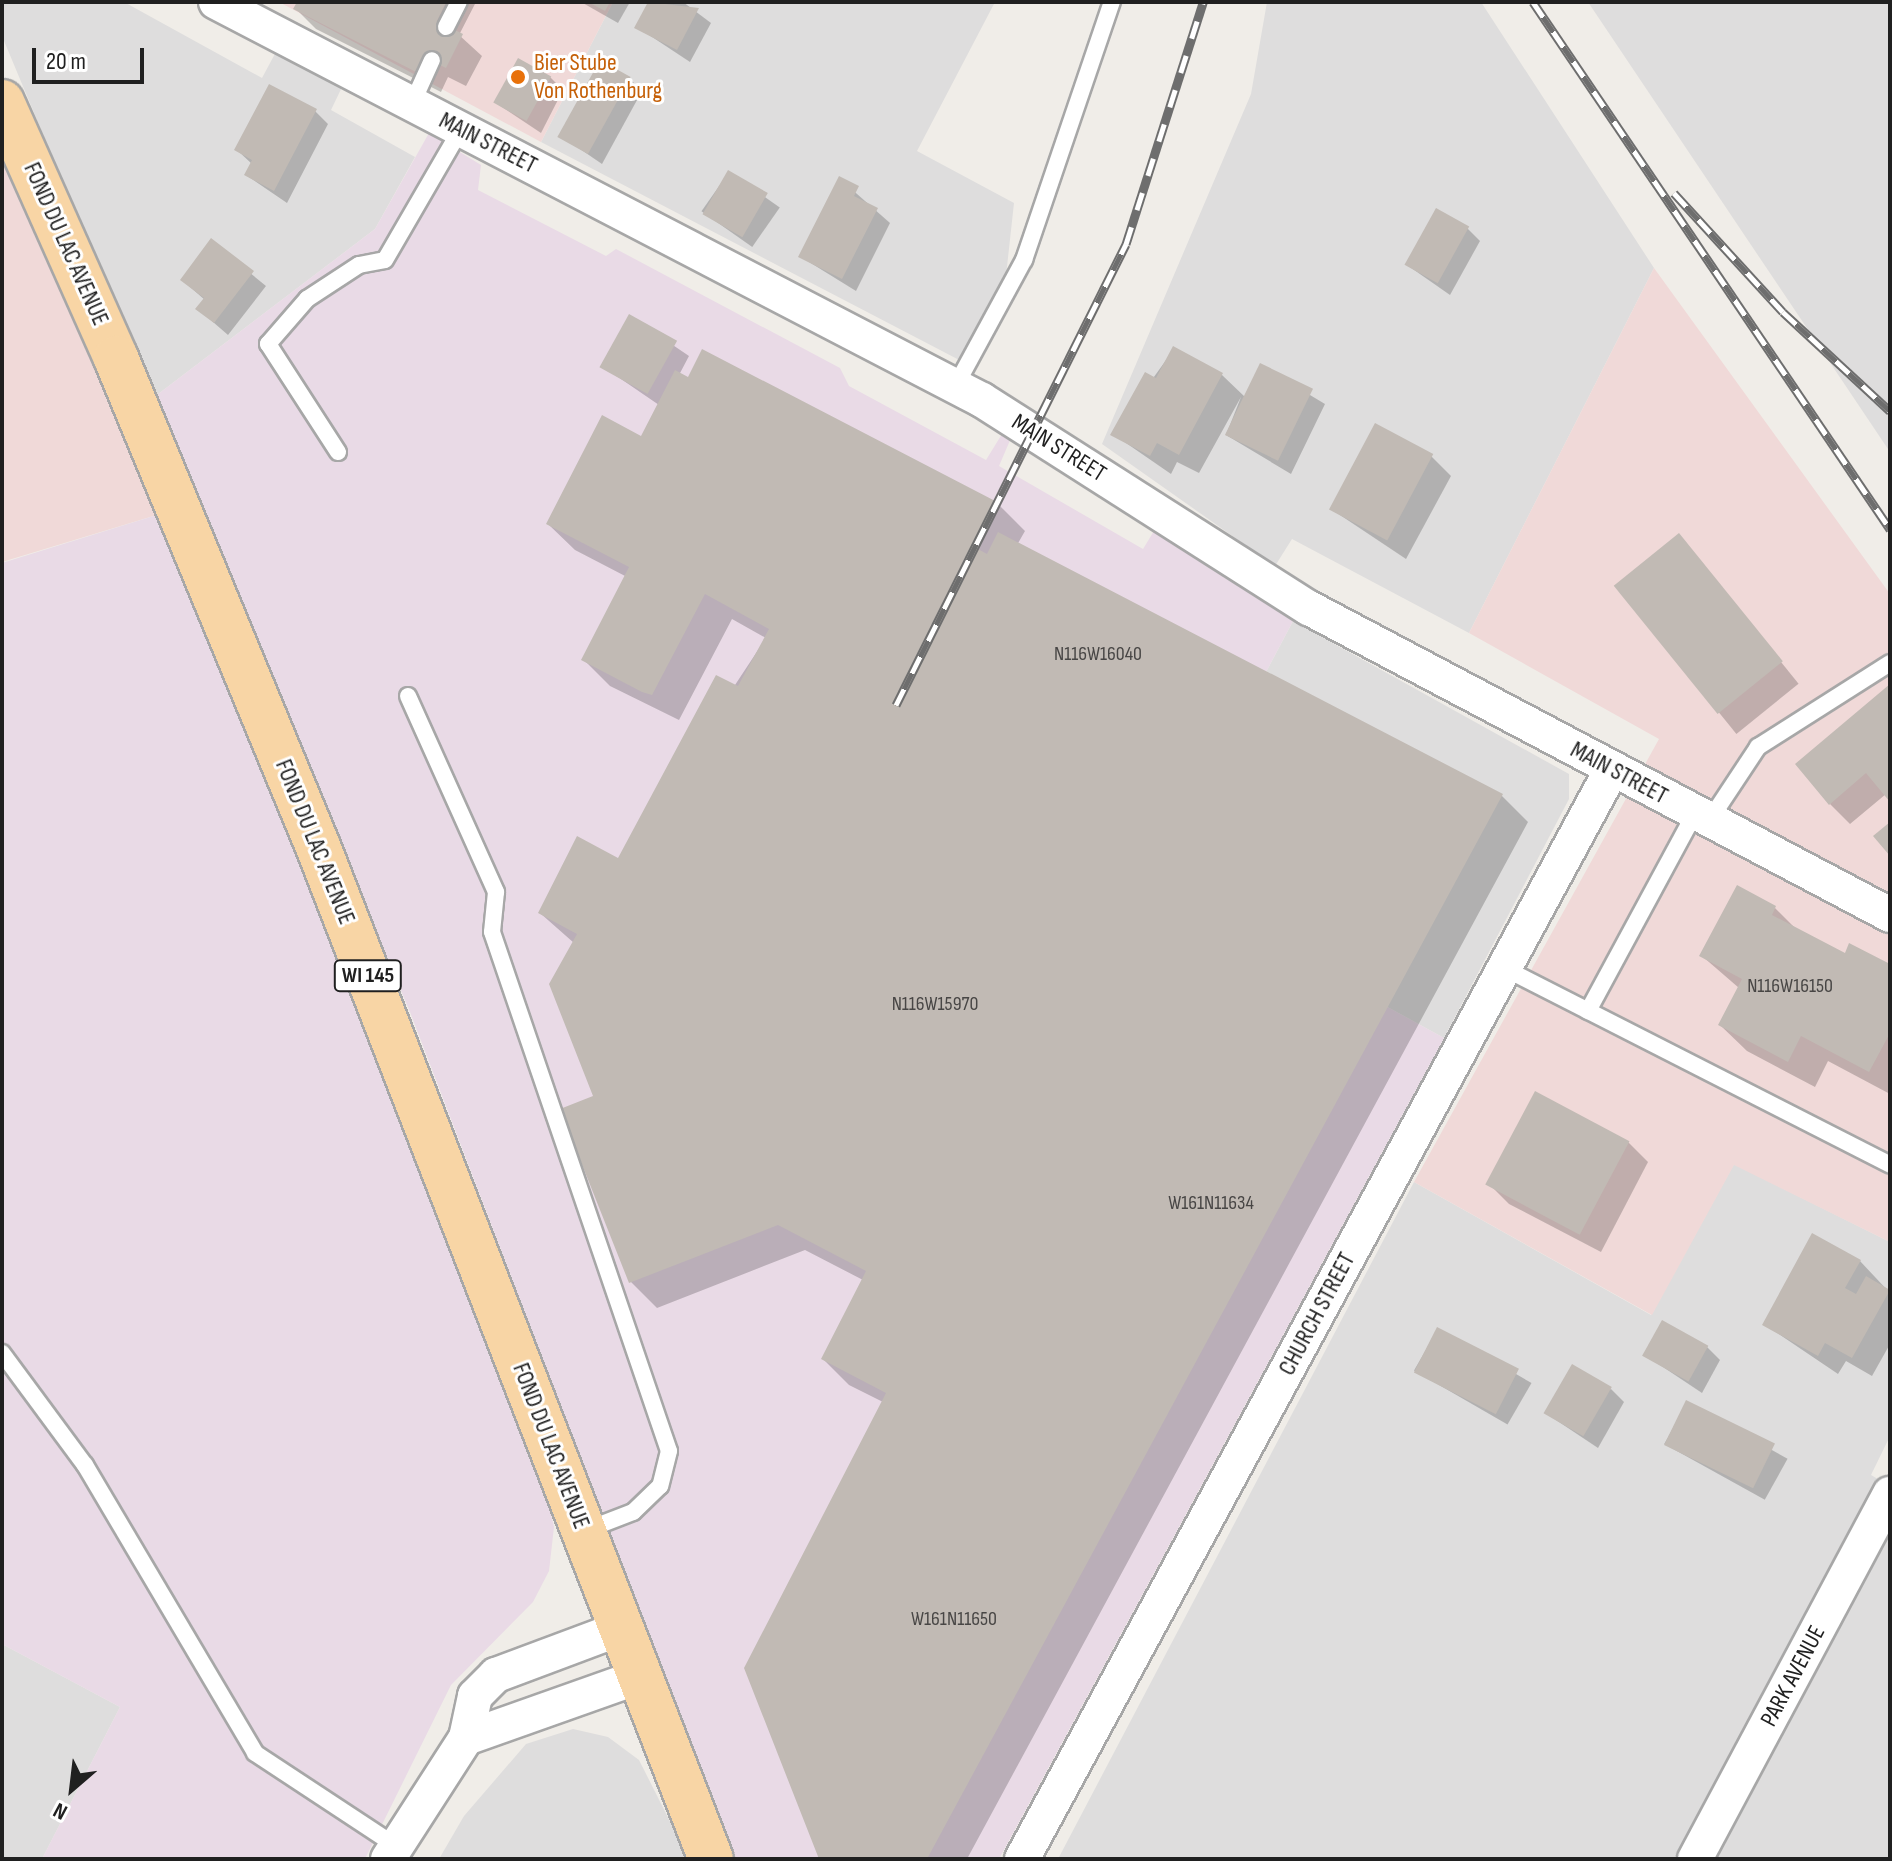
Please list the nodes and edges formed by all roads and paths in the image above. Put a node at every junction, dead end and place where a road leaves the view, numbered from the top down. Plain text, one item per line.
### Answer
1 (459, 2) edge
2 (1112, 2) edge
3 (224, 4) edge
4 (446, 27) dead end
5 (432, 60) dead end
6 (2, 102) edge
7 (412, 104) junction
8 (461, 129) junction
9 (955, 387) junction
10 (338, 452) dead end
11 (1890, 663) edge
12 (408, 696) dead end
13 (1612, 769) junction
14 (1702, 817) junction
15 (1890, 915) edge
16 (1504, 968) junction
17 (1588, 1011) junction
18 (1890, 1165) edge
19 (2, 1353) edge
20 (1890, 1494) edge
21 (584, 1531) junction
22 (622, 1628) junction
23 (641, 1676) junction
24 (466, 1738) junction
25 (392, 1853) edge
26 (711, 1859) edge
27 (1022, 1859) edge
28 (1695, 1859) edge

1 - 4 lane
2 - 9 lane
3 - 7 street, MAIN STREET
5 - 7 lane
6 - 21 main road, FOND DU LAC AVENUE / WI 145
7 - 8 street, MAIN STREET
8 - 9 street, MAIN STREET
8 - 10 lane
9 - 13 street, MAIN STREET
11 - 14 lane
12 - 21 lane
13 - 14 street, MAIN STREET
13 - 16 street, CHURCH STREET
14 - 15 street, MAIN STREET
14 - 17 lane
16 - 17 lane
16 - 27 street, CHURCH STREET
17 - 18 lane
19 - 25 lane
20 - 28 street, PARK AVENUE
21 - 22 main road, FOND DU LAC AVENUE / WI 145
22 - 23 main road, FOND DU LAC AVENUE / WI 145
22 - 24 street
23 - 24 street
23 - 26 main road, FOND DU LAC AVENUE / WI 145
24 - 25 street

